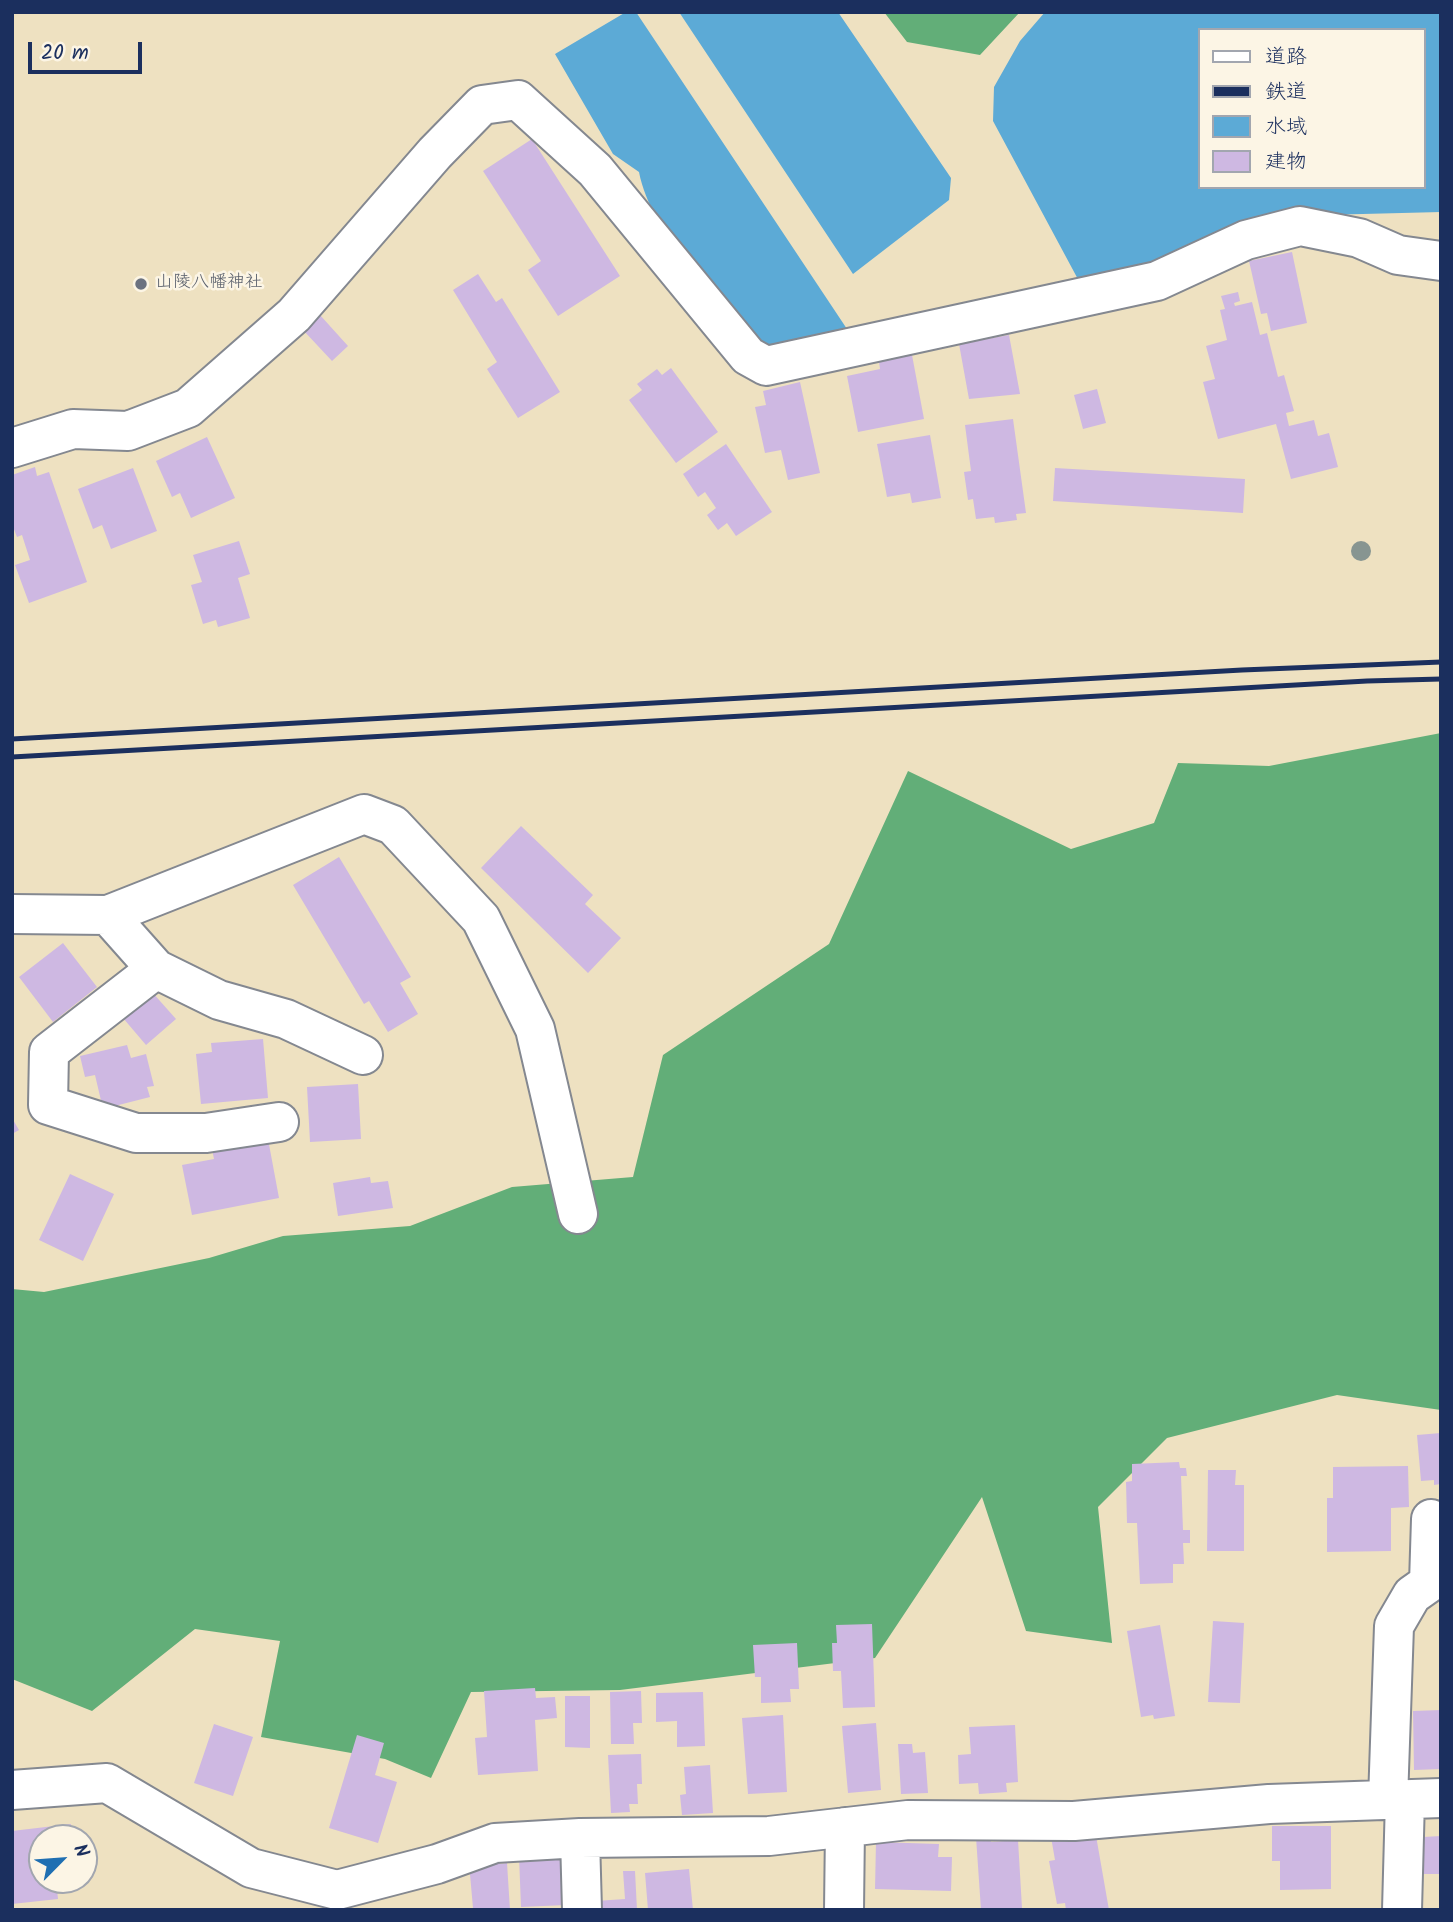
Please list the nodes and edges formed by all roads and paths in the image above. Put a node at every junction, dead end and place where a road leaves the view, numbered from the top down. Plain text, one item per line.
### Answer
1 (1441, 261) edge
2 (12, 447) edge
3 (12, 914) edge
4 (108, 915) junction
5 (156, 969) junction
6 (363, 1055) dead end
7 (279, 1122) dead end
8 (578, 1214) dead end
9 (1431, 1519) dead end
10 (12, 1790) edge
11 (1411, 1799) edge
12 (845, 1827) junction
13 (580, 1838) junction
14 (582, 1910) edge
15 (845, 1910) edge
16 (1402, 1910) edge

1 - 2 street
3 - 4 street
4 - 5 street
4 - 8 street
5 - 6 street
5 - 7 street
9 - 11 street
10 - 13 street
11 - 12 street
11 - 16 street
12 - 13 street
12 - 15 street
13 - 14 street

